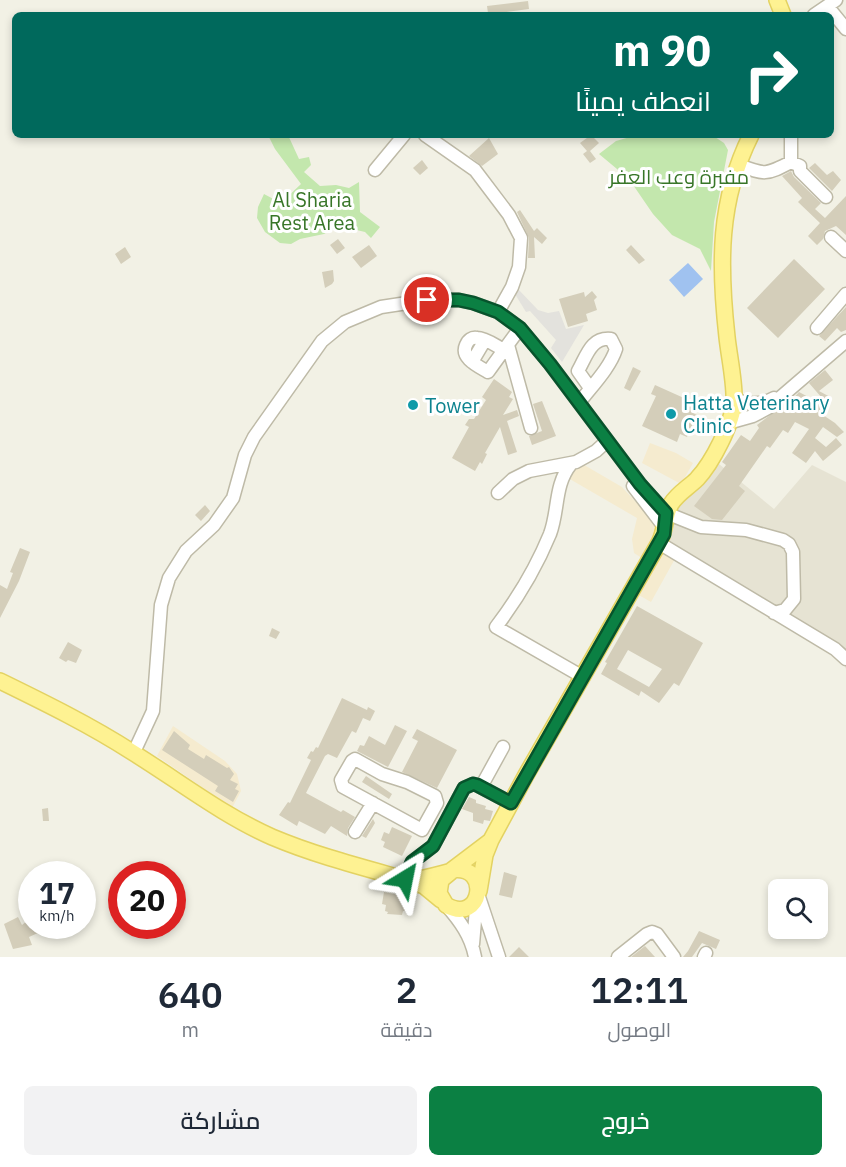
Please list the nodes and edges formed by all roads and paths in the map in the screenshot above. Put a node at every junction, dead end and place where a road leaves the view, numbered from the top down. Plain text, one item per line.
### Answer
1 (832, 3) edge
2 (818, 12) edge
3 (846, 29) edge
4 (402, 138) edge
5 (430, 138) edge
6 (750, 138) edge
7 (791, 138) edge
8 (791, 162) junction
9 (739, 165) junction
10 (375, 170) dead end
11 (826, 197) dead end
12 (831, 237) dead end
13 (846, 251) edge
14 (846, 294) edge
15 (498, 312) junction
16 (520, 328) junction
17 (817, 328) dead end
18 (846, 341) edge
19 (506, 347) junction
20 (590, 388) dead end
21 (781, 395) junction
22 (734, 399) junction
23 (579, 403) junction
24 (728, 423) junction
25 (531, 428) dead end
26 (607, 441) junction
27 (571, 464) junction
28 (498, 493) dead end
29 (666, 521) junction
30 (659, 543) junction
31 (774, 613) junction
32 (846, 659) edge
33 (583, 676) junction
34 (0, 681) edge
35 (503, 747) dead end
36 (134, 752) junction
37 (481, 787) junction
38 (373, 803) junction
39 (511, 803) junction
40 (422, 830) junction
41 (355, 832) dead end
42 (438, 838) junction
43 (491, 840) junction
44 (452, 870) junction
45 (408, 880) junction
46 (478, 894) junction
47 (443, 903) junction
48 (474, 951) edge
49 (499, 957) edge
50 (618, 957) edge
51 (674, 957) edge

1 - 2 street
1 - 3 street
4 - 10 street
5 - 15 street
6 - 9 main road
7 - 8 street
8 - 9 street
8 - 11 street
9 - 22 main road
12 - 13 street
14 - 17 street
15 - 16 street
15 - 36 street
16 - 19 street
16 - 23 street
18 - 21 street
19 - 19 street
19 - 25 street
20 - 23 street
21 - 22 street
21 - 24 street
22 - 24 main road
23 - 26 street
24 - 29 main road
26 - 27 street
26 - 29 street
27 - 28 street
27 - 33 street
29 - 30 main road
29 - 31 street
30 - 31 street
30 - 33 main road
31 - 32 street
33 - 39 main road
34 - 36 main road
35 - 37 street
36 - 45 main road
37 - 39 street
37 - 42 street
38 - 40 street
38 - 40 street
38 - 41 street
39 - 43 main road
40 - 42 street
42 - 45 street
43 - 44 main road
43 - 46 main road
44 - 45 main road
44 - 46 main road
44 - 47 main road
45 - 47 main road
46 - 47 main road
46 - 48 street
46 - 49 street
47 - 48 street
50 - 51 street

